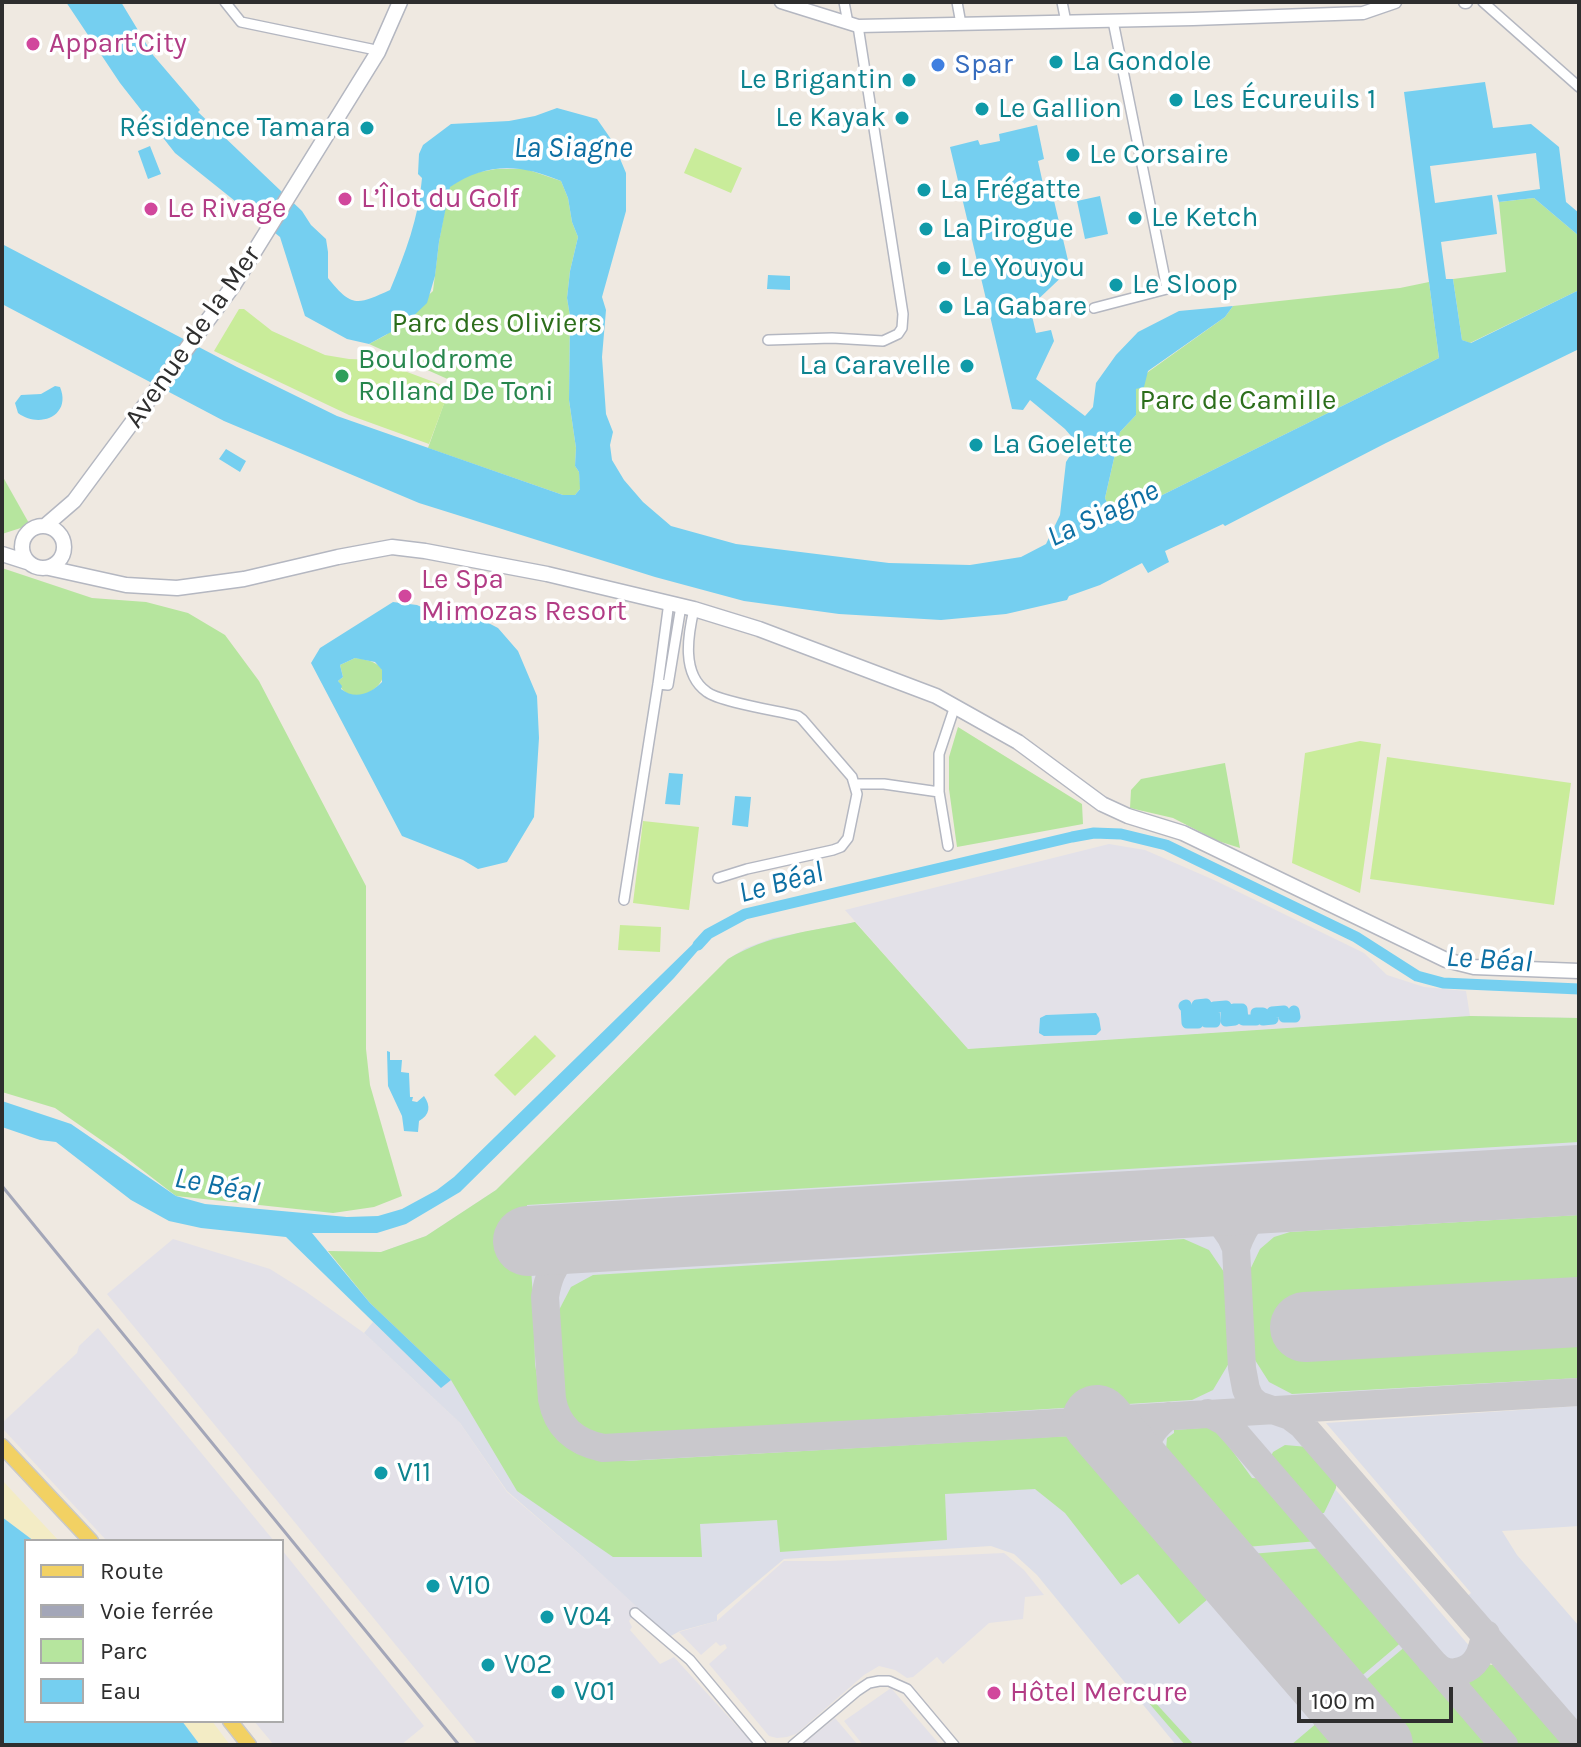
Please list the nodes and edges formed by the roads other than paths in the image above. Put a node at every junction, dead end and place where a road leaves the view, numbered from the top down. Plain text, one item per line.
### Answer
1 (225, 2) edge
2 (400, 2) edge
3 (781, 2) edge
4 (844, 2) edge
5 (957, 2) edge
6 (1062, 2) edge
7 (1483, 2) edge
8 (1395, 3) edge
9 (1113, 21) junction
10 (1066, 22) junction
11 (853, 24) junction
12 (961, 24) junction
13 (378, 52) junction
14 (1579, 87) edge
15 (1094, 308) dead end
16 (768, 340) dead end
17 (74, 501) junction
18 (45, 526) junction
19 (25, 535) junction
20 (2, 545) edge
21 (64, 546) junction
22 (2, 554) edge
23 (27, 562) junction
24 (49, 568) junction
25 (80, 575) junction
26 (681, 606) junction
27 (955, 706) junction
28 (854, 784) junction
29 (939, 792) junction
30 (948, 846) dead end
31 (718, 878) dead end
32 (624, 900) dead end
33 (1579, 971) edge
34 (2, 1446) edge
35 (2, 1459) edge
36 (77, 1539) edge
37 (89, 1539) edge
38 (635, 1613) dead end
39 (232, 1723) edge
40 (243, 1723) edge
41 (249, 1745) edge
42 (260, 1745) edge
43 (761, 1745) edge
44 (793, 1745) edge
45 (954, 1745) edge

1 - 13 street
2 - 13 main road, Avenue de la Mer
3 - 11 street
4 - 11 street
5 - 12 street
6 - 10 street
7 - 14 street
8 - 9 street
9 - 10 street
9 - 15 street
10 - 12 street
11 - 12 street
11 - 16 street
13 - 17 main road, Avenue de la Mer
17 - 18 main road
17 - 21 main road
18 - 19 main road
18 - 21 main road
19 - 20 main road
19 - 23 main road
21 - 24 main road
21 - 25 main road
22 - 23 main road
23 - 24 main road
24 - 25 main road
25 - 26 main road
26 - 27 main road
26 - 28 street
26 - 32 street
27 - 29 street
27 - 33 main road
28 - 29 street
28 - 31 street
29 - 30 street
34 - 37 main road
35 - 36 main road
38 - 43 street
39 - 41 main road
40 - 42 main road
44 - 45 street

